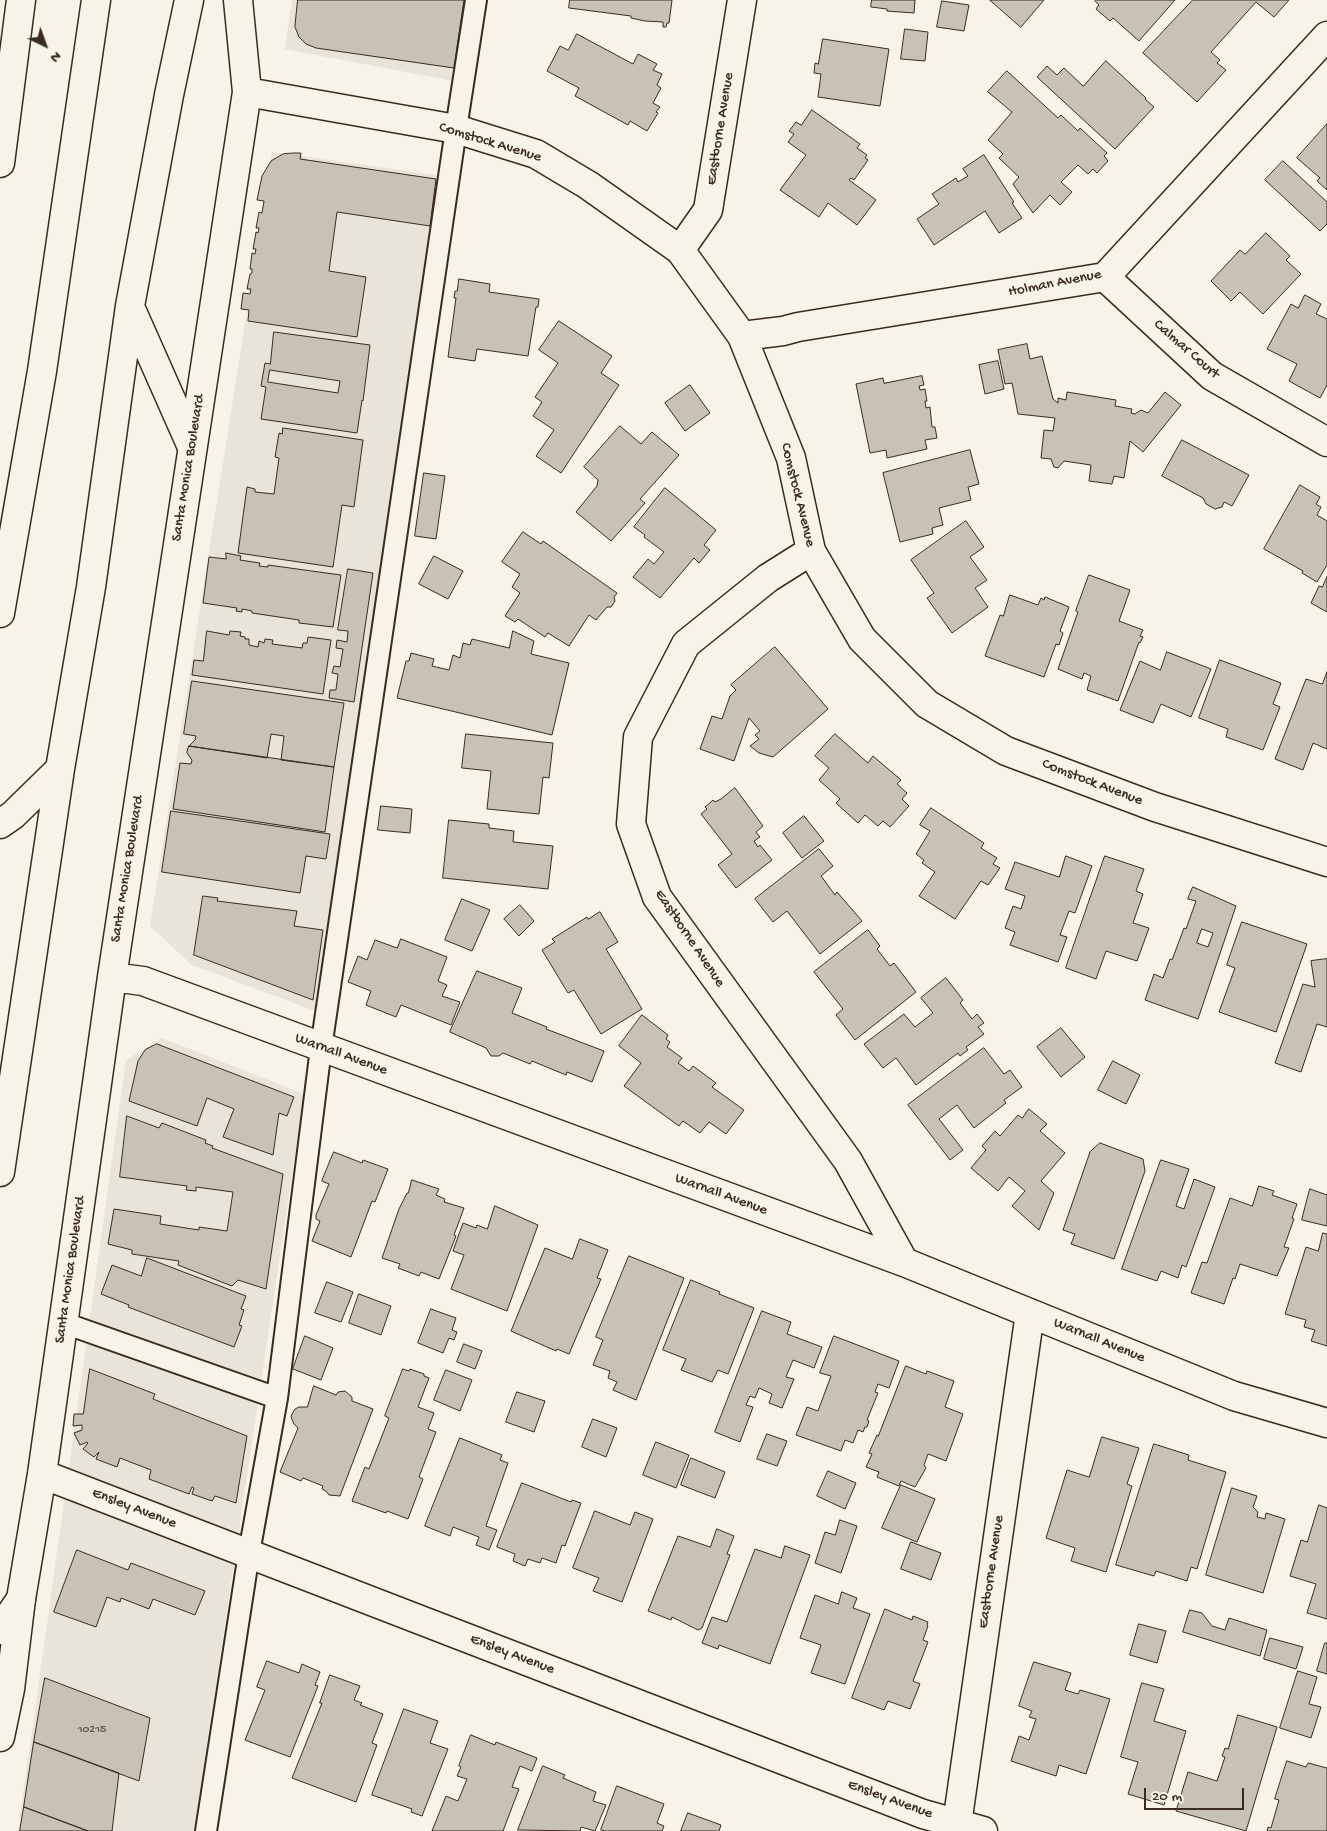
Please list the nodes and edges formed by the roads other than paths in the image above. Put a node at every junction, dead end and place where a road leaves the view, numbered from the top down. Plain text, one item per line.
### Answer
1 (21, 0) edge
2 (96, 0) edge
3 (189, 0) edge
4 (238, 0) edge
5 (476, 0) edge
6 (742, 0) edge
7 (1327, 36) edge
8 (247, 92) junction
9 (456, 129) junction
10 (0, 163) edge
11 (680, 250) junction
12 (1105, 277) junction
13 (130, 306) junction
14 (742, 336) junction
15 (1327, 442) edge
16 (192, 447) junction
17 (811, 551) junction
18 (0, 613) edge
19 (60, 769) junction
20 (0, 824) edge
21 (1327, 862) edge
22 (112, 977) junction
23 (321, 1048) junction
24 (0, 1172) edge
25 (904, 1262) junction
26 (1030, 1313) junction
27 (64, 1323) junction
28 (278, 1398) junction
29 (1327, 1423) edge
30 (42, 1474) junction
31 (249, 1553) junction
32 (21, 1599) junction
33 (0, 1630) edge
34 (0, 1737) edge
35 (956, 1827) edge
36 (206, 1831) edge
37 (984, 1831) edge

1 - 10 street
2 - 18 street
3 - 13 street
4 - 8 street, Santa Monica Boulevard
5 - 9 lane
6 - 11 street, Eastborne Avenue
7 - 12 street, Holman Avenue
8 - 9 street, Comstock Avenue
8 - 16 street, Santa Monica Boulevard
9 - 11 street, Comstock Avenue
9 - 23 lane
11 - 14 street, Comstock Avenue
12 - 14 street, Holman Avenue
12 - 15 street, Calmar Court
13 - 16 street
13 - 19 street
14 - 17 street, Comstock Avenue
16 - 22 street, Santa Monica Boulevard
17 - 21 street, Comstock Avenue
17 - 25 street, Eastborne Avenue
19 - 20 street
19 - 24 street
22 - 23 street, Warnall Avenue
22 - 27 street, Santa Monica Boulevard
23 - 25 street, Warnall Avenue
23 - 28 lane
25 - 26 street, Warnall Avenue
26 - 29 street, Warnall Avenue
26 - 35 street, Eastborne Avenue
27 - 28 lane
27 - 30 street, Santa Monica Boulevard
28 - 31 lane
30 - 31 street, Ensley Avenue
30 - 32 street, Santa Monica Boulevard
31 - 35 street, Ensley Avenue
31 - 36 lane
32 - 33 street
32 - 34 street, Santa Monica Boulevard
35 - 37 street, Ensley Avenue

